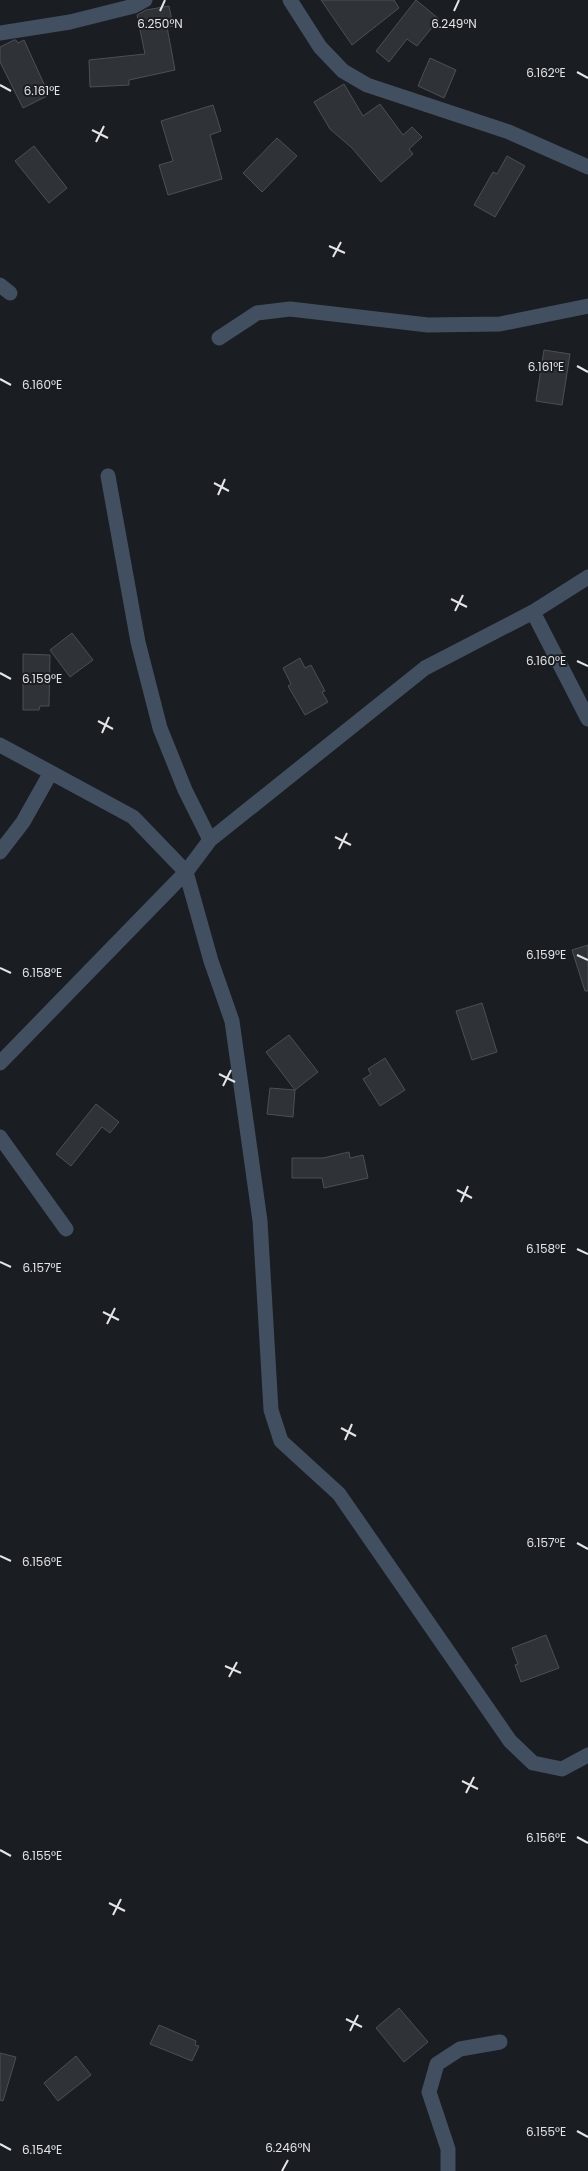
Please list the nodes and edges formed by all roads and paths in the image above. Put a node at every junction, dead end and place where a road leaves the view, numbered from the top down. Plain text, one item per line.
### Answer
1 (146, 0) edge
2 (290, 0) edge
3 (0, 33) edge
4 (588, 168) edge
5 (588, 306) edge
6 (219, 338) dead end
7 (108, 476) dead end
8 (588, 577) edge
9 (533, 612) junction
10 (588, 719) edge
11 (0, 745) edge
12 (50, 774) junction
13 (210, 840) junction
14 (0, 852) edge
15 (186, 872) junction
16 (0, 1063) edge
17 (0, 1137) edge
18 (66, 1229) dead end
19 (588, 1755) edge
20 (500, 2042) dead end
21 (448, 2171) edge

1 - 3 street
2 - 4 street
5 - 6 street
7 - 13 street
8 - 9 street
9 - 10 street
9 - 13 street
11 - 12 street
12 - 14 street
12 - 15 street
13 - 15 street
15 - 16 street
15 - 19 street
17 - 18 street
20 - 21 street

